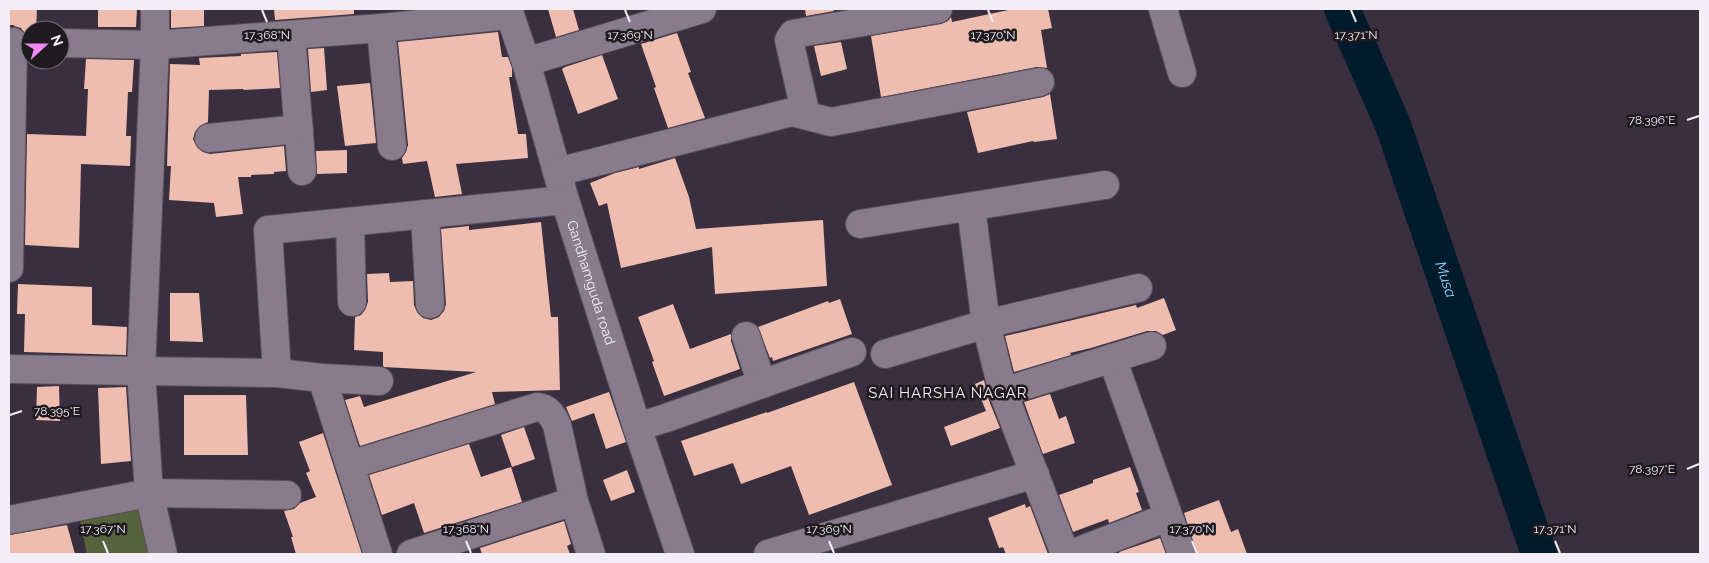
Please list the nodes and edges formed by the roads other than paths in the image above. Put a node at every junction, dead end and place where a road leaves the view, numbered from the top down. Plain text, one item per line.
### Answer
1 (155, 9) edge
2 (702, 9) edge
3 (938, 9) edge
4 (1163, 9) edge
5 (509, 12) edge
6 (381, 28) junction
7 (291, 35) junction
8 (17, 42) edge
9 (70, 43) edge
10 (155, 45) junction
11 (526, 62) junction
12 (1182, 73) dead end
13 (1040, 82) dead end
14 (806, 115) junction
15 (299, 130) junction
16 (209, 138) dead end
17 (392, 146) dead end
18 (302, 171) dead end
19 (557, 172) junction
20 (1105, 185) dead end
21 (565, 200) junction
22 (971, 207) junction
23 (425, 214) junction
24 (350, 222) junction
25 (860, 224) dead end
26 (9, 268) edge
27 (1138, 288) dead end
28 (352, 302) dead end
29 (430, 304) dead end
30 (986, 324) junction
31 (746, 336) dead end
32 (1152, 346) dead end
33 (852, 352) dead end
34 (885, 354) dead end
35 (1112, 358) junction
36 (9, 369) edge
37 (141, 370) junction
38 (277, 373) junction
39 (322, 378) junction
40 (379, 381) dead end
41 (762, 384) junction
42 (1003, 392) junction
43 (637, 426) junction
44 (350, 465) junction
45 (1034, 474) junction
46 (149, 493) junction
47 (287, 495) dead end
48 (574, 501) junction
49 (1168, 517) junction
50 (9, 520) edge
51 (676, 553) edge
52 (163, 554) edge
53 (378, 554) edge
54 (410, 554) edge
55 (591, 554) edge
56 (768, 554) edge
57 (1065, 554) edge
58 (1071, 554) edge
59 (1182, 554) edge

1 - 10 street
2 - 11 street
3 - 14 street
4 - 12 street
5 - 6 street
5 - 11 street, Gandhamguda road
6 - 7 street
6 - 17 street
7 - 10 street
7 - 15 street
8 - 26 street
9 - 10 street
10 - 37 street
11 - 19 street, Gandhamguda road
13 - 14 street
14 - 19 street
15 - 16 street
15 - 18 street
19 - 21 street, Gandhamguda road
20 - 22 street
21 - 23 street
21 - 43 street, Gandhamguda road
22 - 25 street
22 - 30 street
23 - 24 street
23 - 29 street
24 - 28 street
24 - 38 street
27 - 30 street
30 - 34 street
30 - 42 street
31 - 41 street
32 - 35 street
33 - 41 street
35 - 42 street
35 - 49 street
36 - 37 street
37 - 38 street
37 - 46 street
38 - 39 street
39 - 40 street
39 - 44 street
41 - 43 street
42 - 45 street
43 - 51 street, Gandhamguda road
44 - 48 street
44 - 53 street
45 - 56 street
45 - 57 street
46 - 47 street
46 - 50 street
46 - 52 street
48 - 54 street
48 - 55 street
49 - 58 street
49 - 59 street

